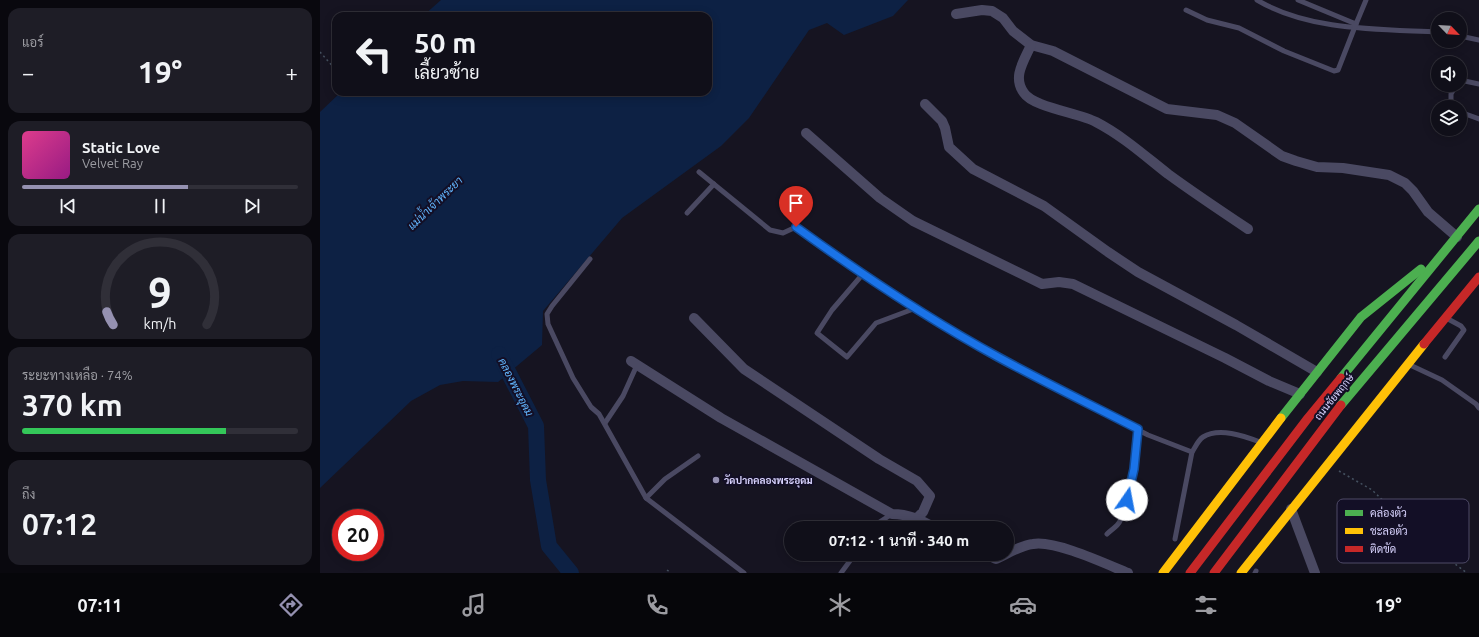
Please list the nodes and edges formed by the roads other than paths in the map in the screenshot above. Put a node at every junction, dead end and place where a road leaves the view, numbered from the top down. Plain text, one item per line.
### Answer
1 (1257, 0) edge
2 (1298, 0) edge
3 (1366, 0) edge
4 (1186, 10) dead end
5 (956, 14) dead end
6 (1355, 26) junction
7 (1431, 31) edge
8 (1467, 37) edge
9 (1479, 40) edge
10 (1031, 46) junction
11 (1467, 81) edge
12 (1479, 84) edge
13 (925, 104) dead end
14 (1467, 115) edge
15 (1479, 119) edge
16 (806, 134) dead end
17 (699, 172) dead end
18 (714, 184) junction
19 (1479, 209) edge
20 (687, 213) dead end
21 (1248, 229) dead end
22 (1457, 237) junction
23 (1479, 241) edge
24 (590, 259) dead end
25 (1434, 263) junction
26 (862, 275) junction
27 (1479, 277) edge
28 (916, 308) junction
29 (1446, 317) junction
30 (694, 318) dead end
31 (1445, 357) dead end
32 (634, 363) joint
33 (1407, 364) junction
34 (1317, 372) junction
35 (1300, 394) junction
36 (1479, 408) edge
37 (605, 423) junction
38 (1138, 429) junction
39 (1261, 443) junction
40 (1192, 452) junction
41 (698, 456) dead end
42 (646, 498) junction
43 (1291, 509) junction
44 (892, 514) junction
45 (917, 518) junction
46 (881, 521) edge
47 (923, 521) edge
48 (1107, 534) dead end
49 (1176, 539) dead end
50 (1014, 552) edge
51 (850, 561) edge
52 (744, 573) edge
53 (842, 573) edge
54 (1128, 573) edge
55 (1163, 573) edge
56 (1190, 573) edge
57 (1214, 573) edge
58 (1241, 573) edge
59 (1315, 573) edge

1 - 6 lane
2 - 6 lane
3 - 6 lane
4 - 6 lane
5 - 10 street
6 - 7 lane
8 - 9 lane
10 - 21 street
10 - 22 street
11 - 12 lane
13 - 34 street
14 - 15 lane
16 - 35 street
17 - 18 lane
18 - 20 lane
18 - 26 lane
19 - 22 main road, ถนนชัยพฤกษ์
22 - 25 main road, ถนนชัยพฤกษ์
23 - 57 main road, ถนนชัยพฤกษ์
24 - 37 lane
25 - 34 main road, ถนนชัยพฤกษ์
25 - 56 main road, ถนนชัยพฤกษ์
26 - 28 lane
26 - 28 lane
27 - 29 main road
28 - 38 lane
29 - 31 lane
29 - 33 main road
30 - 45 street
32 - 37 lane
32 - 44 street
33 - 36 lane
33 - 43 main road
34 - 35 main road, ถนนชัยพฤกษ์
35 - 39 main road, ถนนชัยพฤกษ์
37 - 42 lane
38 - 40 lane
38 - 48 lane
39 - 40 lane
39 - 55 main road, ถนนชัยพฤกษ์
40 - 49 lane
41 - 42 lane
42 - 52 lane
43 - 58 main road
43 - 59 street
44 - 45 street
44 - 46 lane
45 - 47 street
50 - 54 street
51 - 53 lane

